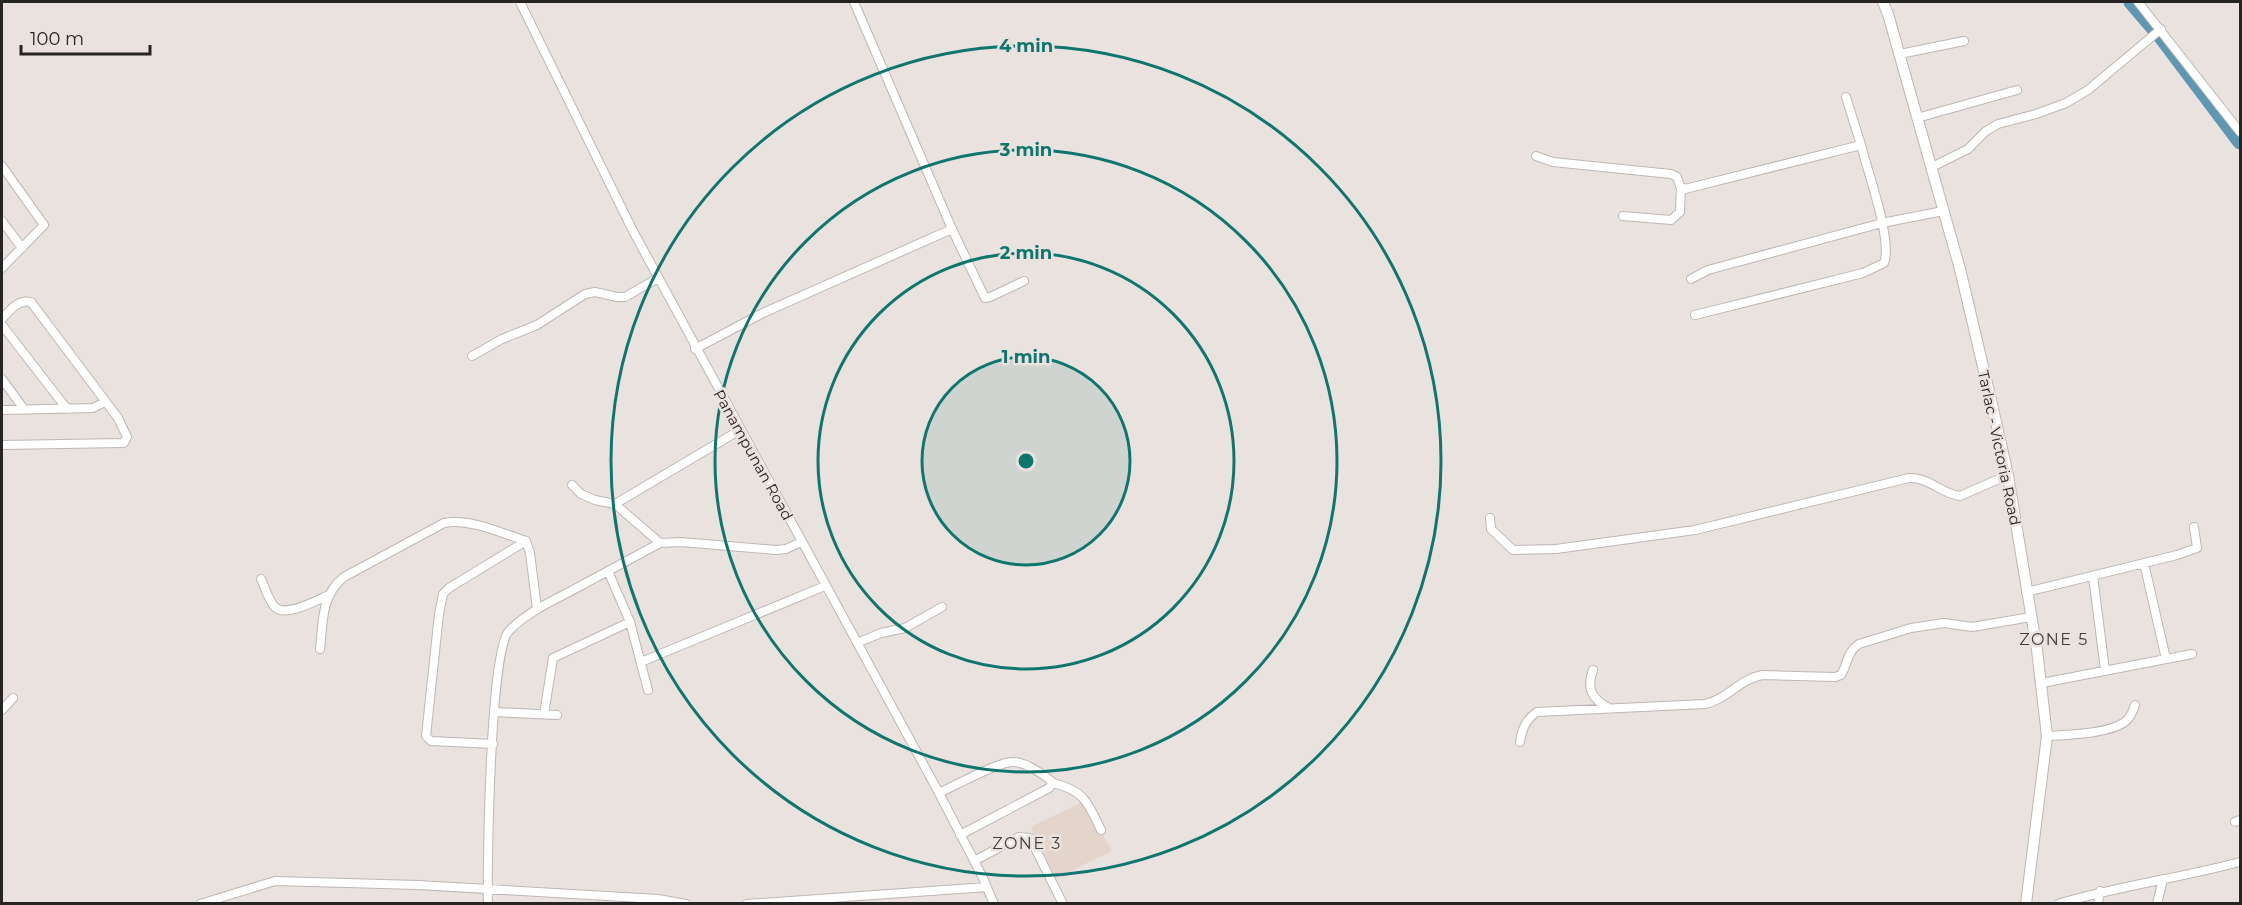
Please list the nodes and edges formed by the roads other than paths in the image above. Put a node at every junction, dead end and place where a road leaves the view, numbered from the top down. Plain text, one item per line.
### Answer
1 (520, 2) edge
2 (854, 2) edge
3 (1883, 2) edge
4 (2138, 2) edge
5 (2157, 33) junction
6 (1964, 41) dead end
7 (1900, 54) junction
8 (2017, 90) dead end
9 (1846, 97) dead end
10 (1917, 118) junction
11 (2241, 132) edge
12 (1861, 145) junction
13 (1536, 156) dead end
14 (2, 165) edge
15 (1932, 166) junction
16 (1681, 188) junction
17 (1943, 211) junction
18 (1623, 216) dead end
19 (2, 221) edge
20 (1882, 223) junction
21 (952, 229) junction
22 (21, 248) junction
23 (2, 268) edge
24 (658, 278) junction
25 (1691, 279) dead end
26 (1024, 281) dead end
27 (1695, 315) dead end
28 (2, 319) edge
29 (2, 325) edge
30 (696, 349) junction
31 (472, 356) dead end
32 (2, 379) edge
33 (105, 402) junction
34 (24, 408) junction
35 (68, 409) junction
36 (2, 410) edge
37 (740, 430) junction
38 (2, 445) edge
39 (2008, 475) junction
40 (572, 485) dead end
41 (615, 504) junction
42 (1490, 518) dead end
43 (2194, 527) dead end
44 (526, 542) junction
45 (801, 542) junction
46 (660, 543) junction
47 (2144, 563) junction
48 (608, 571) junction
49 (2093, 576) junction
50 (261, 579) dead end
51 (825, 586) junction
52 (2026, 592) junction
53 (329, 594) junction
54 (942, 608) dead end
55 (537, 609) junction
56 (2031, 617) junction
57 (630, 622) junction
58 (857, 643) junction
59 (320, 649) dead end
60 (2192, 654) dead end
61 (2166, 659) junction
62 (641, 662) junction
63 (1593, 670) dead end
64 (2105, 670) junction
65 (2042, 683) junction
66 (648, 690) dead end
67 (13, 698) dead end
68 (2135, 705) dead end
69 (1609, 708) junction
70 (2, 710) edge
71 (495, 712) junction
72 (543, 714) junction
73 (557, 715) dead end
74 (2047, 736) junction
75 (1520, 742) dead end
76 (493, 744) junction
77 (1053, 783) junction
78 (939, 793) junction
79 (1101, 830) dead end
80 (960, 835) junction
81 (974, 861) junction
82 (2241, 862) edge
83 (2163, 879) junction
84 (987, 887) junction
85 (488, 890) junction
86 (2100, 891) junction
87 (200, 903) edge
88 (488, 903) edge
89 (686, 903) edge
90 (747, 903) edge
91 (994, 903) edge
92 (1064, 903) edge
93 (2026, 903) edge
94 (2058, 903) edge
95 (2098, 903) edge
96 (2157, 903) edge

1 - 24 street, Panampunan Road
2 - 21 street
3 - 7 main road, Tarlac - Victoria Road
4 - 5 street
5 - 11 street
5 - 15 street
6 - 7 street
7 - 10 main road, Tarlac - Victoria Road
8 - 10 street
9 - 12 street
10 - 15 main road, Tarlac - Victoria Road
12 - 16 street
12 - 20 street
13 - 16 street
14 - 22 street
15 - 17 main road, Tarlac - Victoria Road
16 - 18 street
17 - 20 street
17 - 39 main road, Tarlac - Victoria Road
19 - 22 street
20 - 25 street
20 - 27 street
21 - 26 street
21 - 30 street
22 - 23 street
24 - 30 street, Panampunan Road
24 - 31 street
28 - 33 street
29 - 35 street
30 - 37 street, Panampunan Road
32 - 34 street
33 - 35 street
33 - 38 street
34 - 35 street
34 - 36 street
37 - 41 street
37 - 45 street, Panampunan Road
39 - 42 street
39 - 52 main road, Tarlac - Victoria Road
40 - 41 street
41 - 46 street
43 - 47 street
44 - 53 street
44 - 55 street
44 - 76 street
45 - 46 street
45 - 51 street, Panampunan Road
46 - 48 street
47 - 49 street
47 - 61 street
48 - 55 street
48 - 57 street
49 - 52 street
49 - 64 street
50 - 53 street
51 - 58 street, Panampunan Road
51 - 62 street
52 - 56 main road, Tarlac - Victoria Road
53 - 59 street
54 - 58 street
55 - 71 street
56 - 65 main road, Tarlac - Victoria Road
56 - 69 street
57 - 62 street
57 - 72 street
58 - 78 street, Panampunan Road
60 - 61 street
61 - 64 street
62 - 66 street
63 - 69 street
64 - 65 street
65 - 74 main road, Tarlac - Victoria Road
67 - 70 street
68 - 74 street
69 - 75 street
71 - 72 street
71 - 76 street
72 - 73 street
74 - 93 main road, Tarlac - Victoria Road
76 - 85 street
77 - 78 street
77 - 79 street
77 - 80 street
78 - 80 street, Panampunan Road
80 - 81 street, Panampunan Road
81 - 84 street, Panampunan Road
81 - 92 street
82 - 83 street
83 - 86 street
83 - 96 street
84 - 90 street
84 - 91 street, Panampunan Road
85 - 87 street
85 - 88 street
85 - 89 street
86 - 94 street
86 - 95 street

